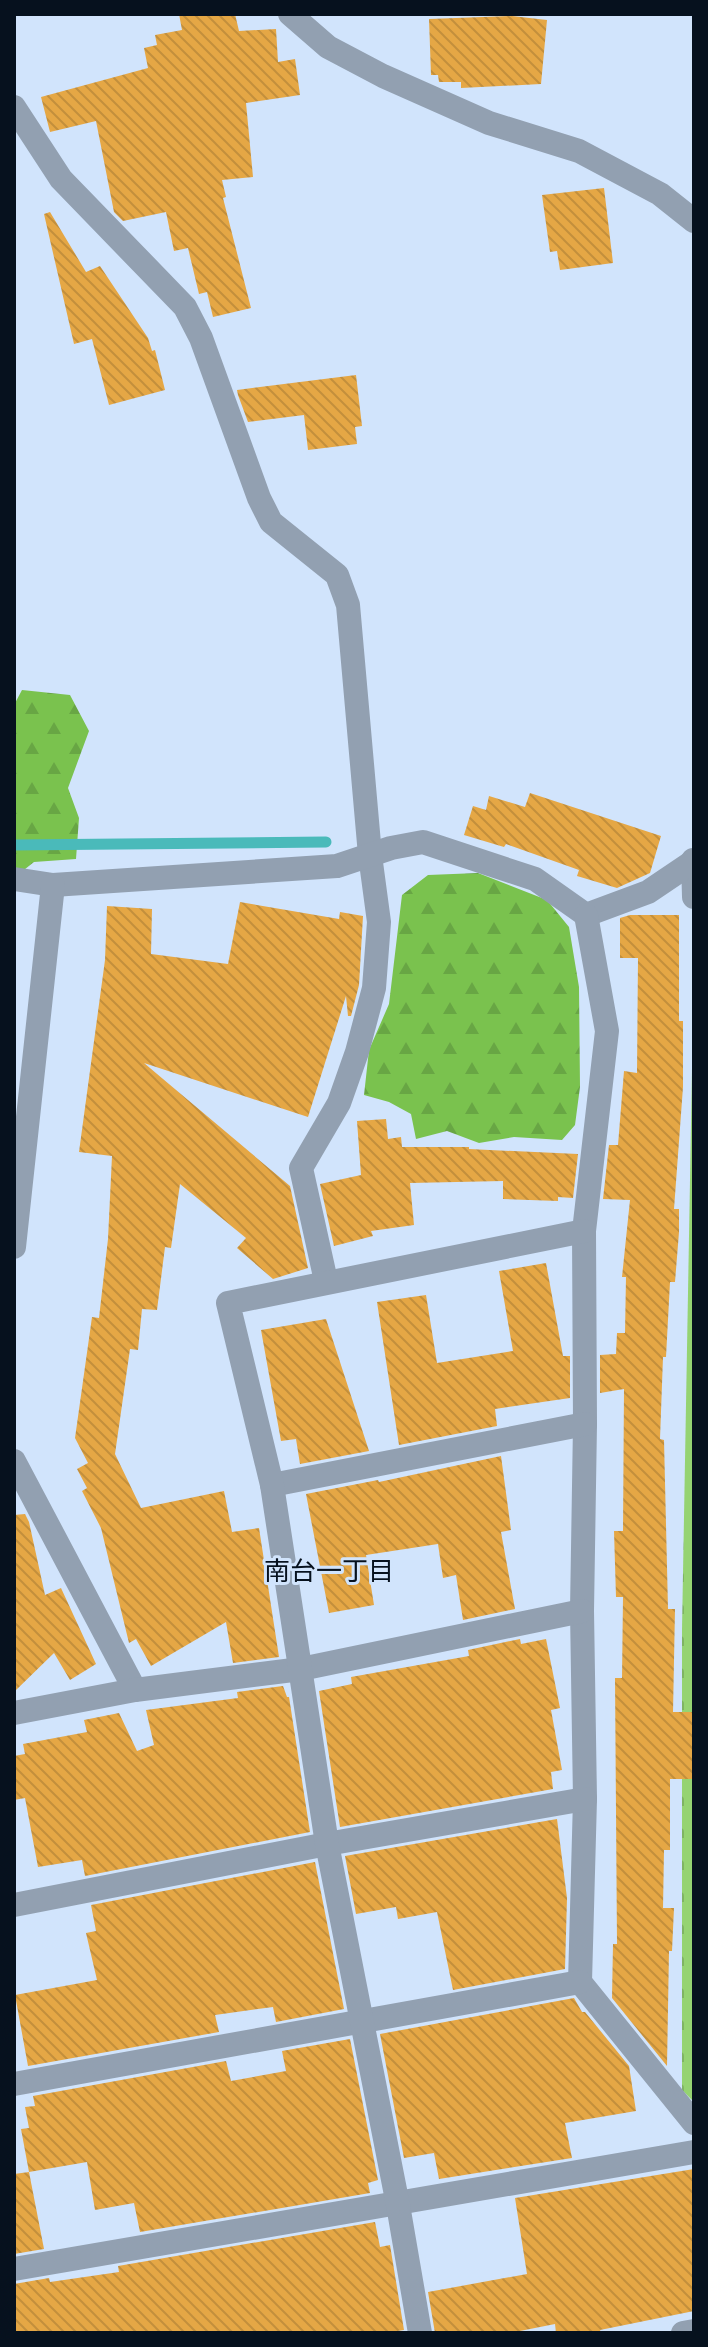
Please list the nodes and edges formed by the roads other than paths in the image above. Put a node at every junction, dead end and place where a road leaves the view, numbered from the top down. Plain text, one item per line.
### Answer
1 (290, 14) edge
2 (14, 107) edge
3 (694, 221) edge
4 (370, 855) junction
5 (694, 860) edge
6 (14, 879) edge
7 (53, 885) junction
8 (694, 897) edge
9 (586, 915) junction
10 (584, 1231) junction
11 (14, 1247) edge
12 (326, 1281) junction
13 (585, 1424) junction
14 (14, 1461) edge
15 (272, 1485) junction
16 (582, 1611) junction
17 (301, 1669) junction
18 (135, 1690) junction
19 (14, 1713) edge
20 (585, 1799) junction
21 (327, 1844) junction
22 (14, 1905) edge
23 (580, 1982) junction
24 (361, 2022) junction
25 (14, 2084) edge
26 (694, 2123) edge
27 (694, 2152) edge
28 (398, 2205) junction
29 (14, 2269) edge
30 (694, 2331) edge
31 (420, 2333) edge
32 (683, 2333) edge

1 - 3 street
2 - 4 street
4 - 7 street
4 - 9 street
4 - 12 street
5 - 8 street
5 - 9 street
6 - 7 street
7 - 11 street
9 - 10 street
10 - 12 street
10 - 13 street
12 - 15 street
13 - 15 street
13 - 16 street
14 - 18 street
15 - 17 street
16 - 17 street
16 - 20 street
17 - 18 street
17 - 21 street
18 - 19 street
20 - 21 street
20 - 23 street
21 - 22 street
21 - 24 street
23 - 24 street
23 - 26 street
24 - 25 street
24 - 28 street
27 - 28 street
28 - 29 street
28 - 31 street
30 - 32 street

